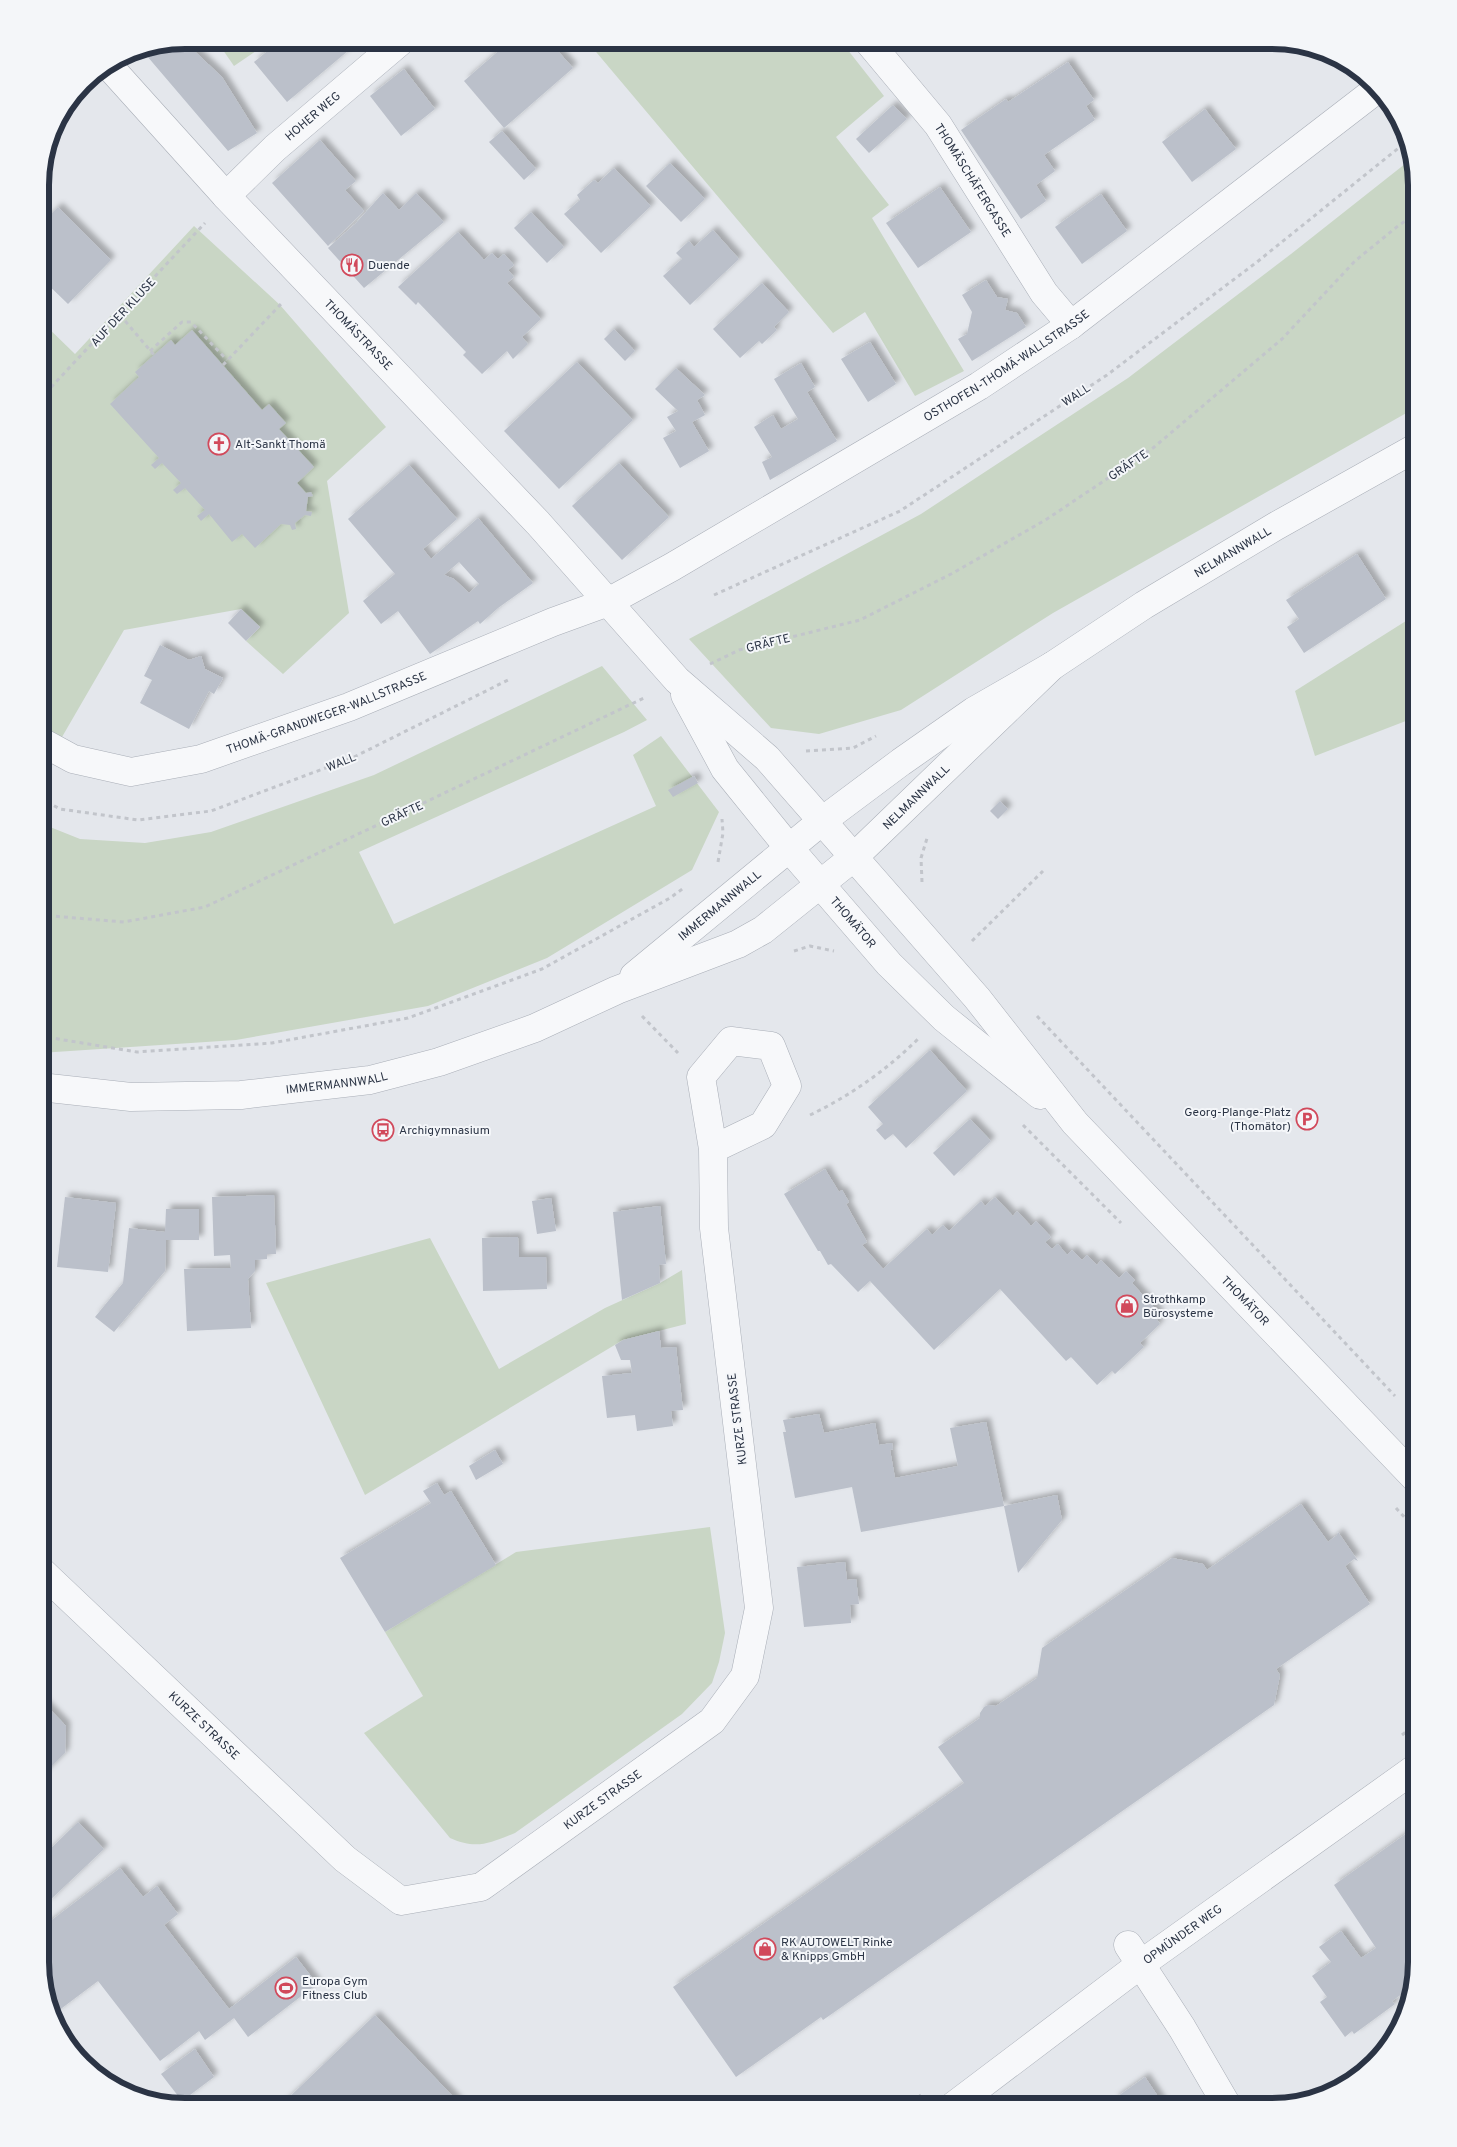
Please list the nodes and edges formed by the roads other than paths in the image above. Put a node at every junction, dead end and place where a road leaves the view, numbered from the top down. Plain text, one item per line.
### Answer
1 (391, 49) edge
2 (875, 49) edge
3 (112, 70) edge
4 (1372, 93) edge
5 (226, 196) junction
6 (1071, 325) junction
7 (1408, 451) edge
8 (608, 602) junction
9 (1052, 666) junction
10 (676, 680) junction
11 (49, 746) edge
12 (822, 822) junction
13 (789, 848) junction
14 (854, 857) junction
15 (821, 885) junction
16 (617, 990) junction
17 (49, 1088) edge
18 (1075, 1123) junction
19 (713, 1149) junction
20 (1408, 1471) edge
21 (49, 1579) edge
22 (1408, 1773) edge
23 (1134, 1955) junction
24 (963, 2098) edge
25 (1223, 2098) edge

1 - 5 street, HOHER WEG
2 - 6 street, THOMÄSCHÄFERGASSE
3 - 5 street, THOMÄSTRASSE
4 - 6 street, OSTHOFEN-THOMÄ-WALLSTRASSE
5 - 8 street, THOMÄSTRASSE
6 - 8 street, OSTHOFEN-THOMÄ-WALLSTRASSE
7 - 9 street, NELMANNWALL
8 - 10 street, THOMÄTOR
8 - 11 street, THOMÄ-GRANDWEGER-WALLSTRASSE
9 - 12 street, NELMANNWALL
9 - 14 street, NELMANNWALL
10 - 12 street, THOMÄTOR
10 - 13 street, THOMÄTOR
12 - 13 street, IMMERMANNWALL
12 - 14 street, THOMÄTOR
13 - 15 street, THOMÄTOR
13 - 16 street, IMMERMANNWALL
14 - 15 street, NELMANNWALL
14 - 18 street, THOMÄTOR
15 - 16 street, IMMERMANNWALL
15 - 18 street, THOMÄTOR
16 - 17 street, IMMERMANNWALL
18 - 20 street, THOMÄTOR
19 - 19 street, KURZE STRASSE
19 - 21 street, KURZE STRASSE
22 - 23 street, OPMÜNDER WEG
23 - 24 street, OPMÜNDER WEG
23 - 25 street

